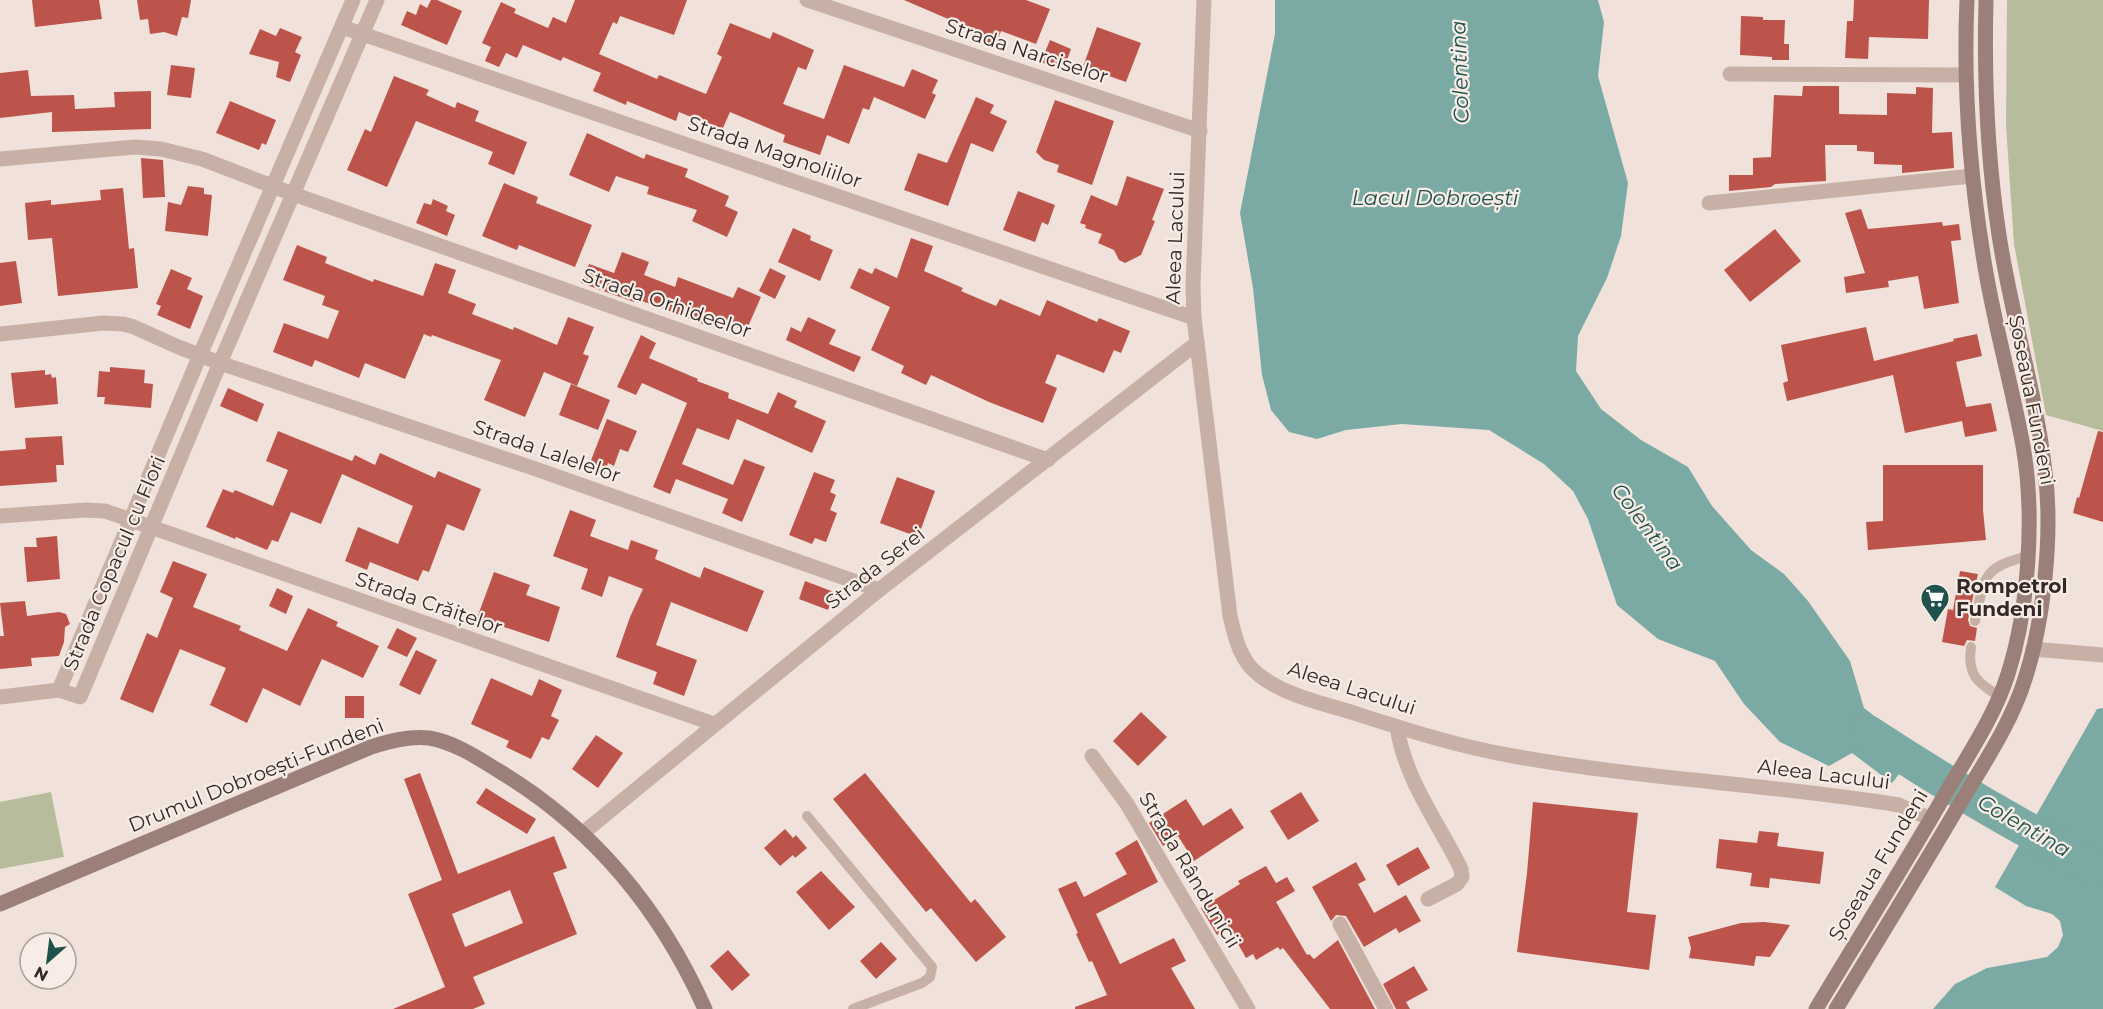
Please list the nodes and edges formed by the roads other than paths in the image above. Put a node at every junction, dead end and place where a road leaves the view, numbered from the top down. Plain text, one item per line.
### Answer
1 (353, 0) edge
2 (377, 0) edge
3 (807, 0) edge
4 (1204, 0) edge
5 (1966, 0) edge
6 (1986, 0) edge
7 (342, 27) junction
8 (363, 34) junction
9 (1730, 74) dead end
10 (1965, 75) junction
11 (1200, 131) junction
12 (0, 159) edge
13 (1971, 176) junction
14 (272, 187) junction
15 (293, 194) junction
16 (1709, 203) dead end
17 (1194, 318) junction
18 (0, 334) edge
19 (1197, 343) junction
20 (200, 355) junction
21 (220, 363) junction
22 (1048, 460) junction
23 (0, 516) edge
24 (131, 520) junction
25 (152, 529) junction
26 (2028, 556) junction
27 (879, 590) junction
28 (1975, 621) dead end
29 (1971, 647) dead end
30 (2033, 649) junction
31 (2103, 655) edge
32 (59, 690) junction
33 (0, 697) edge
34 (1998, 698) junction
35 (714, 724) junction
36 (1397, 727) junction
37 (1092, 756) dead end
38 (807, 816) dead end
39 (1932, 817) junction
40 (583, 833) junction
41 (1428, 899) dead end
42 (0, 904) edge
43 (1340, 924) dead end
44 (884, 1004) edge
45 (705, 1009) edge
46 (853, 1009) edge
47 (1248, 1009) edge
48 (1386, 1009) edge
49 (1816, 1009) edge
50 (1836, 1009) edge

1 - 7 street, Strada Copacul cu Flori
2 - 8 street, Strada Copacul cu Flori
3 - 11 street, Strada Narciselor
4 - 11 street, Aleea Lacului
5 - 10 main road, Șoseaua Fundeni
6 - 30 main road, Șoseaua Fundeni
7 - 8 street, Strada Magnoliilor
7 - 14 street, Strada Copacul cu Flori
8 - 15 street, Strada Copacul cu Flori
8 - 17 street, Strada Magnoliilor
9 - 10 street
10 - 13 main road, Șoseaua Fundeni
11 - 17 street, Aleea Lacului
12 - 14 street, Strada Orhideelor
13 - 16 street
13 - 26 main road, Șoseaua Fundeni
14 - 15 street, Strada Orhideelor
14 - 20 street, Strada Copacul cu Flori
15 - 21 street, Strada Copacul cu Flori
15 - 22 street, Strada Orhideelor
17 - 19 street, Aleea Lacului
18 - 20 street, Strada Lalelelor
19 - 22 street, Strada Serei
19 - 36 street, Aleea Lacului
20 - 21 street, Strada Lalelelor
20 - 24 street, Strada Copacul cu Flori
21 - 25 street, Strada Copacul cu Flori
21 - 27 street, Strada Lalelelor
22 - 27 street, Strada Serei
23 - 24 street, Strada Crăițelor
24 - 25 street, Strada Crăițelor
24 - 32 street, Strada Copacul cu Flori
25 - 32 street, Strada Copacul cu Flori
25 - 35 street, Strada Crăițelor
26 - 28 lane
26 - 34 main road, Șoseaua Fundeni
27 - 35 street, Strada Serei
29 - 34 lane
30 - 31 street
30 - 50 main road, Șoseaua Fundeni
32 - 33 street
34 - 39 main road, Șoseaua Fundeni
35 - 40 street, Strada Serei
36 - 39 street, Aleea Lacului
36 - 41 street
37 - 47 street, Strada Rândunicii
38 - 44 lane
39 - 49 main road, Șoseaua Fundeni
40 - 42 main road, Drumul Dobroești-Fundeni
40 - 45 main road, Drumul Dobroești-Fundeni
43 - 48 street
44 - 46 lane

